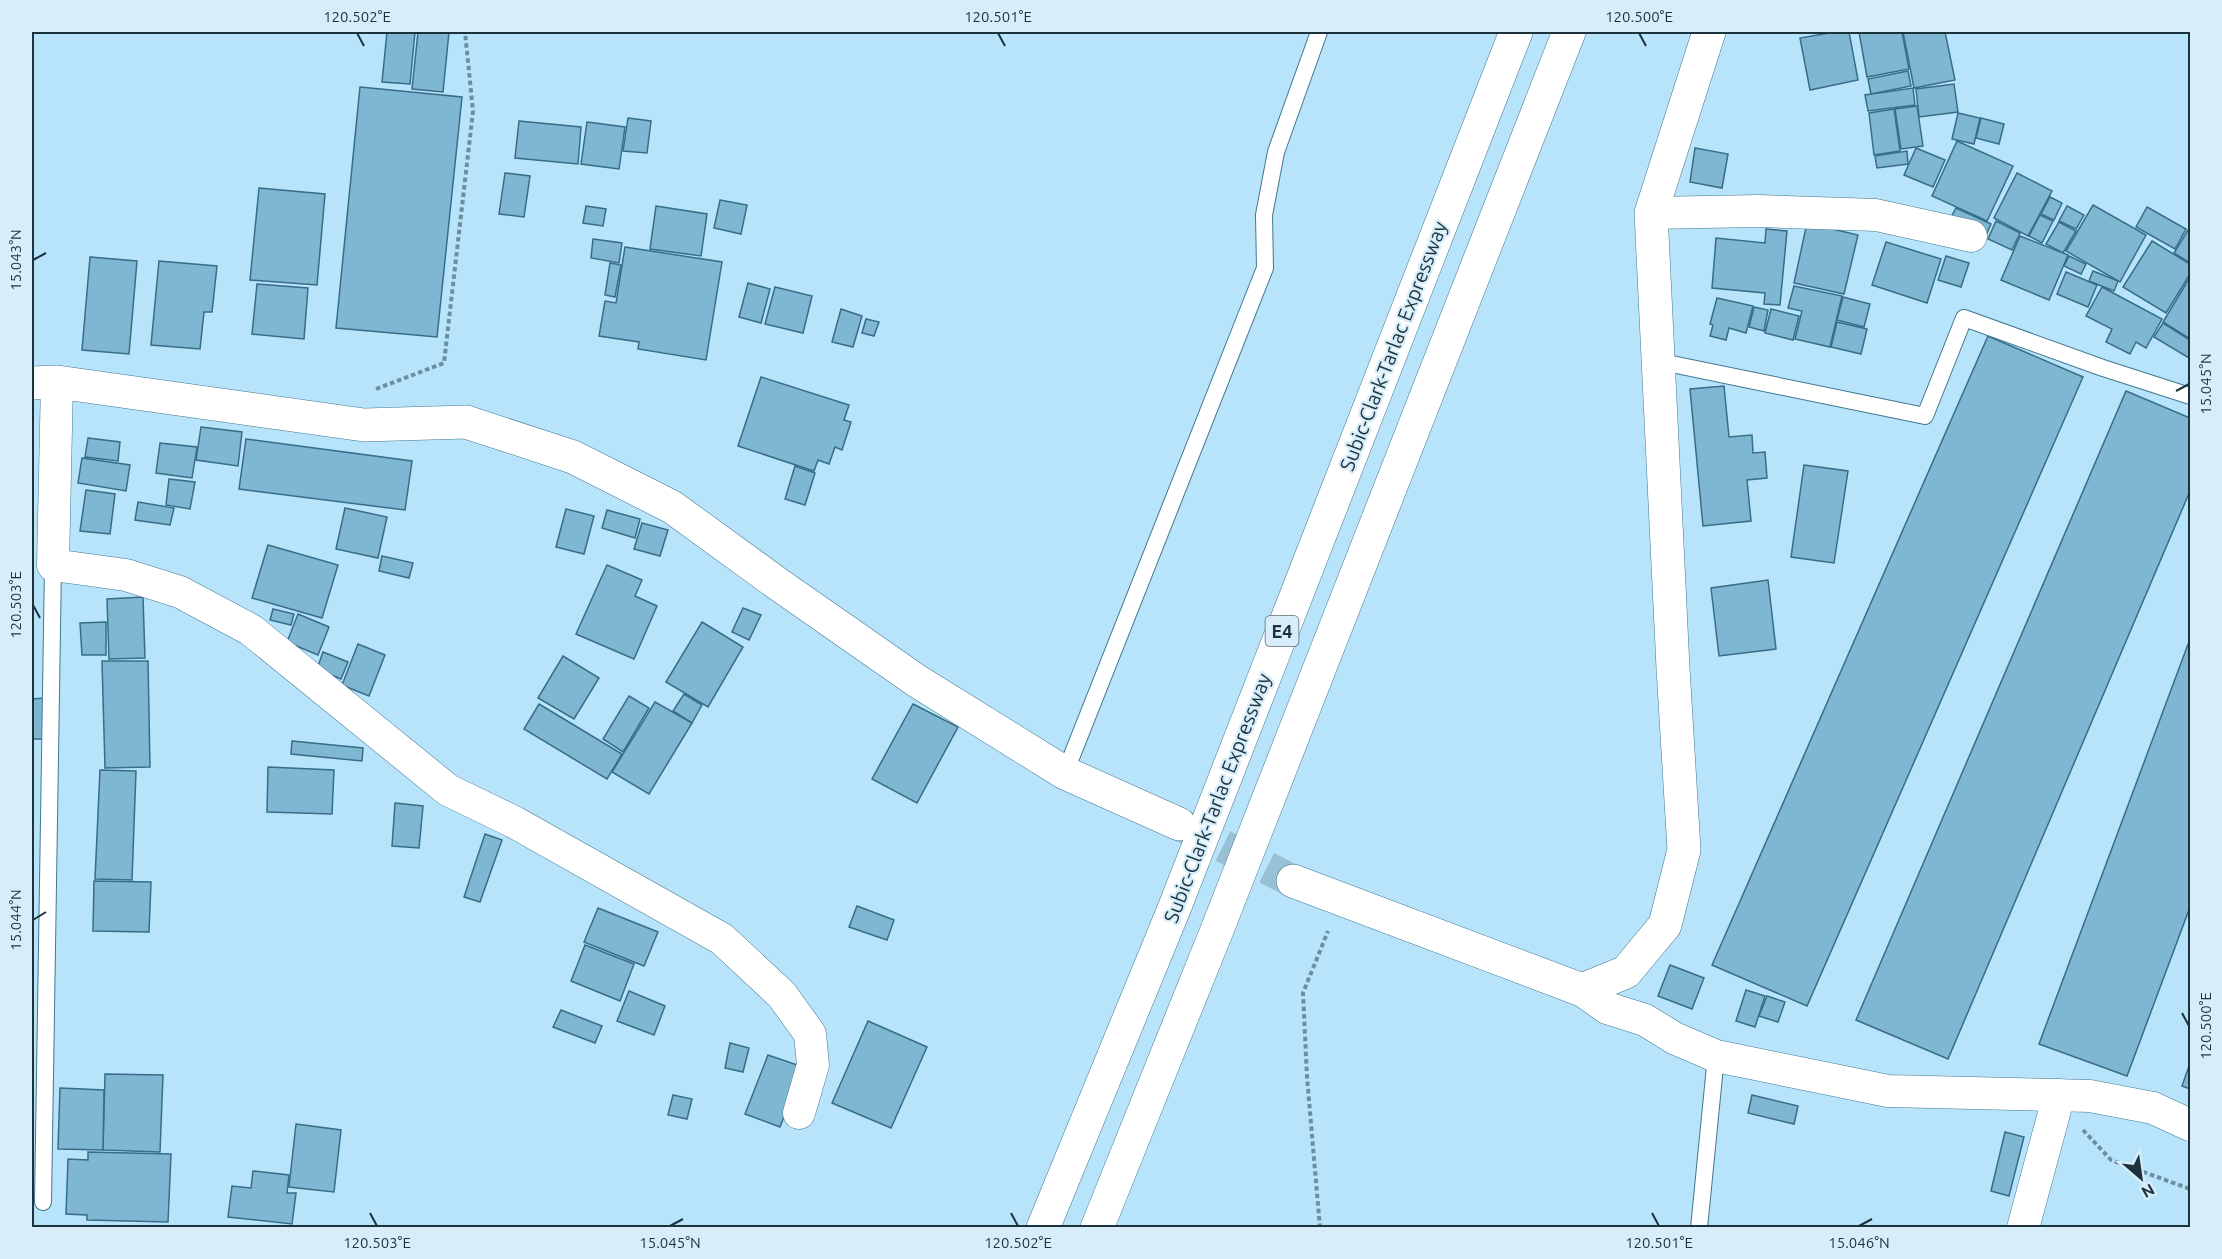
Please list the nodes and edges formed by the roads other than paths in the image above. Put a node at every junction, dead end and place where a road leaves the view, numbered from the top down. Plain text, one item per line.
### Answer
1 (1318, 32) edge
2 (1516, 32) edge
3 (1569, 32) edge
4 (1709, 32) edge
5 (1651, 213) junction
6 (1971, 236) dead end
7 (1657, 361) junction
8 (44, 382) edge
9 (2190, 396) edge
10 (54, 565) junction
11 (1065, 773) junction
12 (1179, 824) tunnel mouth
13 (1293, 881) tunnel mouth
14 (1582, 990) junction
15 (1716, 1056) junction
16 (2059, 1095) junction
17 (799, 1113) dead end
18 (2190, 1125) edge
19 (43, 1202) dead end
20 (1043, 1227) edge
21 (1097, 1227) edge
22 (1699, 1227) edge
23 (2024, 1227) edge

1 - 11 lane
2 - 20 main road, Subic-Clark-Tarlac Expressway / E4
3 - 21 main road, E4
4 - 5 main road
5 - 6 street
5 - 7 main road
7 - 9 lane
7 - 14 main road
8 - 10 street
8 - 11 main road
10 - 17 street
10 - 19 lane
11 - 12 main road
13 - 14 main road
14 - 15 street
15 - 16 street
15 - 22 lane
16 - 18 street
16 - 23 street

